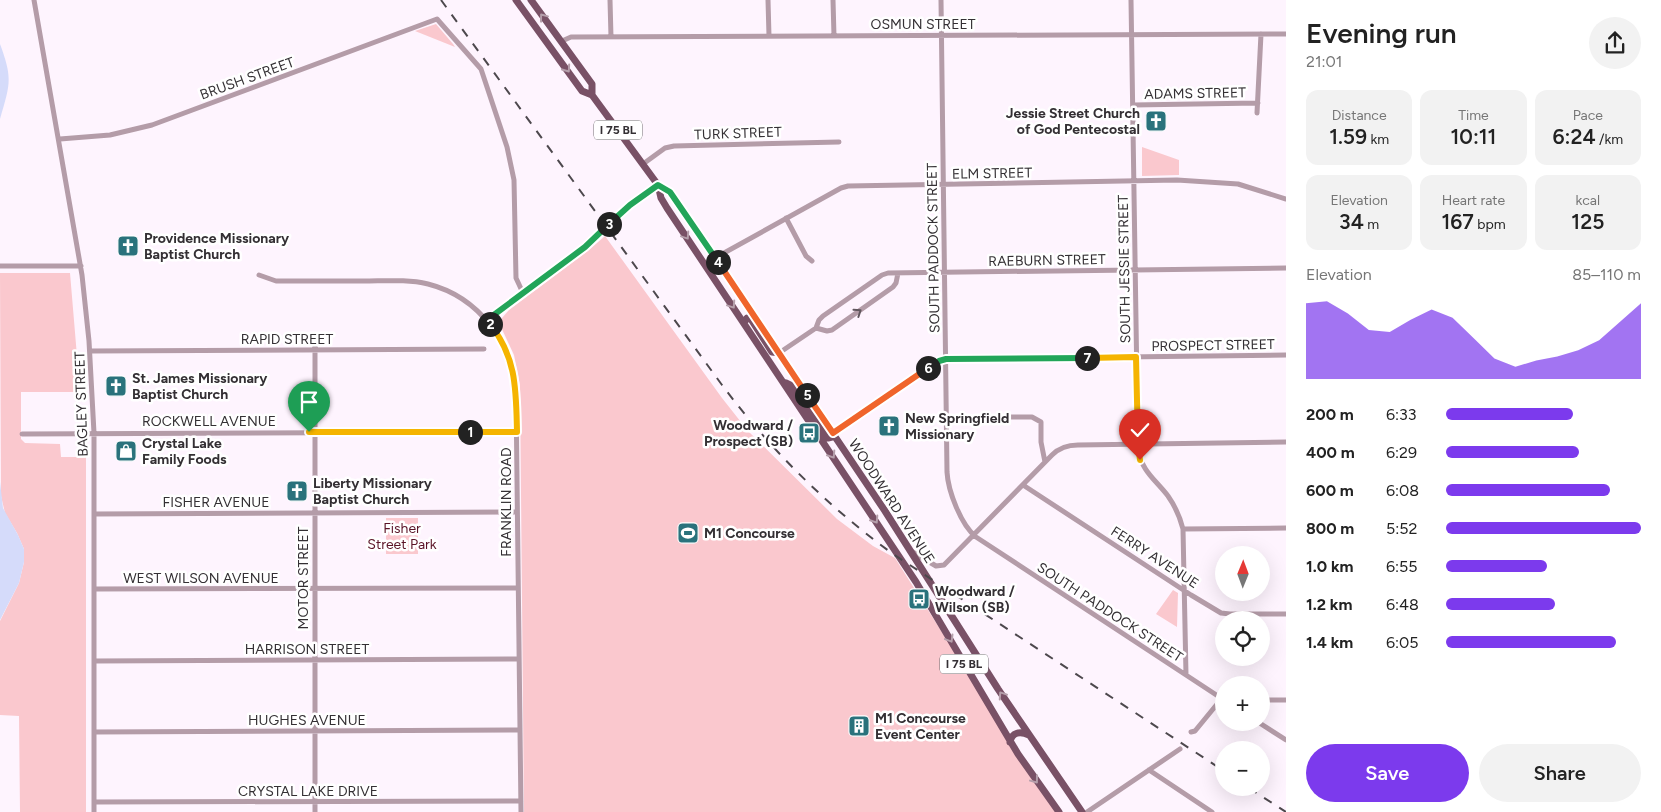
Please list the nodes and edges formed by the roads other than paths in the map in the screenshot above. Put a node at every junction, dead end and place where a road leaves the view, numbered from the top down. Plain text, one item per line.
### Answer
1 (34, 0) edge
2 (516, 0) edge
3 (531, 0) edge
4 (610, 0) edge
5 (768, 0) edge
6 (833, 0) edge
7 (940, 0) edge
8 (1131, 0) edge
9 (1261, 34) junction
10 (1286, 34) edge
11 (1132, 35) junction
12 (769, 36) junction
13 (834, 36) junction
14 (941, 36) junction
15 (611, 37) junction
16 (562, 41) junction
17 (592, 96) junction
18 (1258, 103) junction
19 (1133, 105) junction
20 (1257, 113) dead end
21 (60, 139) junction
22 (840, 142) dead end
23 (643, 164) junction
24 (1134, 181) junction
25 (658, 185) junction
26 (943, 185) junction
27 (1286, 199) edge
28 (786, 218) junction
29 (715, 258) junction
30 (812, 261) dead end
31 (0, 266) edge
32 (81, 266) junction
33 (1286, 268) edge
34 (1135, 270) junction
35 (944, 272) junction
36 (898, 273) junction
37 (259, 275) dead end
38 (523, 293) junction
39 (487, 320) junction
40 (744, 323) junction
41 (816, 328) junction
42 (314, 343) dead end
43 (314, 350) junction
44 (484, 350) dead end
45 (90, 351) junction
46 (779, 353) junction
47 (1286, 355) edge
48 (1136, 357) junction
49 (946, 359) junction
50 (783, 382) junction
51 (995, 417) dead end
52 (94, 432) junction
53 (314, 432) junction
54 (517, 432) junction
55 (833, 433) junction
56 (22, 434) dead end
57 (1286, 442) edge
58 (1138, 444) junction
59 (1045, 462) junction
60 (1023, 485) junction
61 (517, 512) junction
62 (314, 513) junction
63 (94, 514) junction
64 (1286, 528) edge
65 (1182, 529) junction
66 (973, 535) junction
67 (911, 550) junction
68 (518, 588) junction
69 (94, 589) junction
70 (314, 589) junction
71 (1184, 590) junction
72 (1286, 614) edge
73 (519, 659) junction
74 (94, 660) junction
75 (315, 660) junction
76 (1186, 675) junction
77 (1215, 694) edge
78 (1270, 700) edge
79 (1286, 700) edge
80 (1215, 708) edge
81 (520, 730) junction
82 (1270, 730) edge
83 (315, 731) junction
84 (94, 732) junction
85 (1191, 732) dead end
86 (1029, 735) junction
87 (1286, 740) edge
88 (1010, 742) junction
89 (1180, 749) dead end
90 (1149, 770) junction
91 (521, 801) junction
92 (94, 802) junction
93 (315, 802) junction
94 (94, 812) edge
95 (315, 812) edge
96 (522, 812) edge
97 (1059, 812) edge
98 (1082, 812) edge
99 (1087, 812) edge
100 (1212, 812) edge

1 - 21 street, BAGLEY STREET
2 -> 17 main road, WOODWARD AVENUE / I 75 BL
16 -> 3 main road, WOODWARD AVENUE / I 75 BL
4 - 15 street
5 - 12 street
6 - 13 street
7 - 14 street, SOUTH PADDOCK STREET
8 - 11 street, SOUTH JESSIE STREET
9 - 10 street, OSMUN STREET
9 - 11 street, OSMUN STREET
9 - 18 street
11 - 14 street, OSMUN STREET
11 - 19 street, SOUTH JESSIE STREET
12 - 13 street, OSMUN STREET
12 - 15 street, OSMUN STREET
13 - 14 street, OSMUN STREET
14 - 26 street, SOUTH PADDOCK STREET
15 - 16 street, OSMUN STREET
16 - 17 main road, WOODWARD AVENUE / I 75 BL
17 - 23 main road, WOODWARD AVENUE / I 75 BL
18 - 19 street, ADAMS STREET
18 - 20 street
19 - 24 street, SOUTH JESSIE STREET
21 - 32 street, BAGLEY STREET
21 - 38 street, BRUSH STREET
22 - 23 street, TURK STREET
23 - 25 main road, WOODWARD AVENUE / I 75 BL
24 - 26 street, ELM STREET
24 - 27 street, ELM STREET
24 - 34 street, SOUTH JESSIE STREET
25 - 29 main road, WOODWARD AVENUE / I 75 BL
25 - 38 street
25 -> 40 main road, WOODWARD AVENUE / I 75 BL
26 - 28 street, ELM STREET
26 - 35 street, SOUTH PADDOCK STREET
28 - 29 street, ELM STREET
28 - 30 street
29 - 46 main road, WOODWARD AVENUE / I 75 BL
31 - 32 street
32 - 45 street, BAGLEY STREET
33 - 34 street, RAEBURN STREET
34 - 35 street, RAEBURN STREET
34 - 48 street, SOUTH JESSIE STREET
35 - 36 street, RAEBURN STREET
35 - 49 street, SOUTH PADDOCK STREET
36 - 41 street, RAEBURN STREET
41 -> 36 street, RAEBURN STREET
37 - 39 street, FRANKLIN ROAD
38 - 39 street
39 - 54 street, FRANKLIN ROAD
40 - 46 main road
40 - 50 main road, WOODWARD AVENUE / I 75 BL
41 - 46 street, RAEBURN STREET
42 - 43 street, MOTOR STREET
43 - 44 street, RAPID STREET
43 - 45 street, RAPID STREET
43 - 53 street, MOTOR STREET
45 - 52 street, BAGLEY STREET
46 - 55 main road, WOODWARD AVENUE / I 75 BL
47 - 48 street, PROSPECT STREET
48 - 49 street, PROSPECT STREET
48 - 58 street, SOUTH JESSIE STREET
49 - 55 street, PROSPECT STREET
49 - 66 street, SOUTH PADDOCK STREET
50 - 55 main road
50 -> 88 main road, WOODWARD AVENUE / I 75 BL
51 - 59 street
52 - 53 street, ROCKWELL AVENUE
52 - 56 street, ROCKWELL AVENUE
52 - 63 street, BAGLEY STREET
53 - 54 street, ROCKWELL AVENUE
53 - 62 street, MOTOR STREET
54 - 61 street, FRANKLIN ROAD
55 - 67 main road, WOODWARD AVENUE / I 75 BL
57 - 58 street
58 - 59 street
58 - 65 street, SOUTH JESSIE STREET
59 - 60 street
60 - 66 street
60 - 71 street, FERRY AVENUE
61 - 62 street, FISHER AVENUE
61 - 68 street, FRANKLIN ROAD
62 - 63 street, FISHER AVENUE
62 - 70 street, MOTOR STREET
63 - 69 street, BAGLEY STREET
64 - 65 street
65 - 71 street, SOUTH JESSIE STREET
66 - 67 street
66 - 76 street, SOUTH PADDOCK STREET
86 -> 67 main road, WOODWARD AVENUE / I 75 BL
68 - 70 street, WEST WILSON AVENUE
68 - 73 street, FRANKLIN ROAD
69 - 70 street, WEST WILSON AVENUE
69 - 74 street, BAGLEY STREET
70 - 75 street, MOTOR STREET
71 - 72 street, FERRY AVENUE
71 - 76 street, SOUTH JESSIE STREET
73 - 75 street, HARRISON STREET
73 - 81 street, FRANKLIN ROAD
74 - 75 street, HARRISON STREET
74 - 84 street, BAGLEY STREET
75 - 83 street, MOTOR STREET
76 - 77 street, SOUTH PADDOCK STREET
78 - 79 street
80 - 85 street
81 - 83 street, HUGHES AVENUE
81 - 91 street, FRANKLIN ROAD
82 - 87 street
83 - 84 street, HUGHES AVENUE
83 - 93 street, MOTOR STREET
84 - 92 street, BAGLEY STREET
86 - 88 main road
86 - 98 main road, WOODWARD AVENUE / I 75 BL
88 -> 97 main road, WOODWARD AVENUE / I 75 BL
89 - 90 street
90 - 99 street
90 - 100 street
91 - 93 street, CRYSTAL LAKE DRIVE
91 - 96 street, FRANKLIN ROAD
92 - 93 street, CRYSTAL LAKE DRIVE
92 - 94 street, BAGLEY STREET
93 - 95 street, MOTOR STREET

